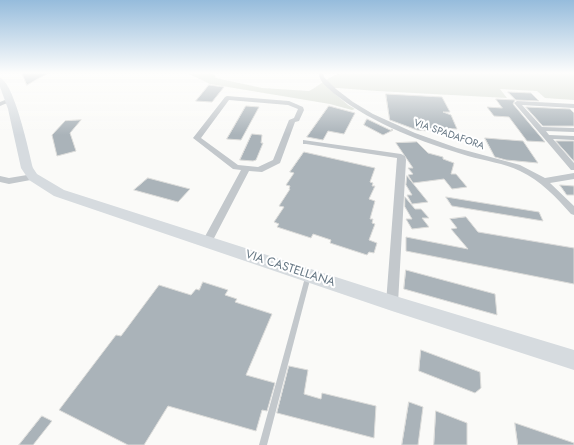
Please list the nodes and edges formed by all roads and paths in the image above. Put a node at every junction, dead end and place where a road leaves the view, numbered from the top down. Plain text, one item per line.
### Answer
1 (8, 94) edge
2 (337, 94) edge
3 (10, 100) junction
4 (0, 104) edge
5 (574, 106) edge
6 (540, 128) junction
7 (574, 130) edge
8 (547, 137) junction
9 (574, 138) edge
10 (306, 142) dead end
11 (246, 168) junction
12 (574, 168) edge
13 (574, 176) edge
14 (33, 177) junction
15 (4, 180) edge
16 (544, 181) junction
17 (0, 187) edge
18 (574, 212) edge
19 (207, 242) junction
20 (308, 275) junction
21 (392, 303) junction
22 (574, 360) edge
23 (263, 445) edge

1 - 3 main road
2 - 16 street, VIA SPADAFORA
3 - 4 street
3 - 14 main road
5 - 6 street
6 - 7 street
6 - 8 street
8 - 9 street
8 - 12 street
10 - 21 street
11 - 11 street
11 - 19 street
13 - 16 street
14 - 15 street
14 - 19 main road, VIA CASTELLANA
15 - 17 street
16 - 18 street, VIA SPADAFORA
19 - 20 main road, VIA CASTELLANA
20 - 21 main road, VIA CASTELLANA
20 - 23 lane
21 - 22 main road, VIA CASTELLANA

